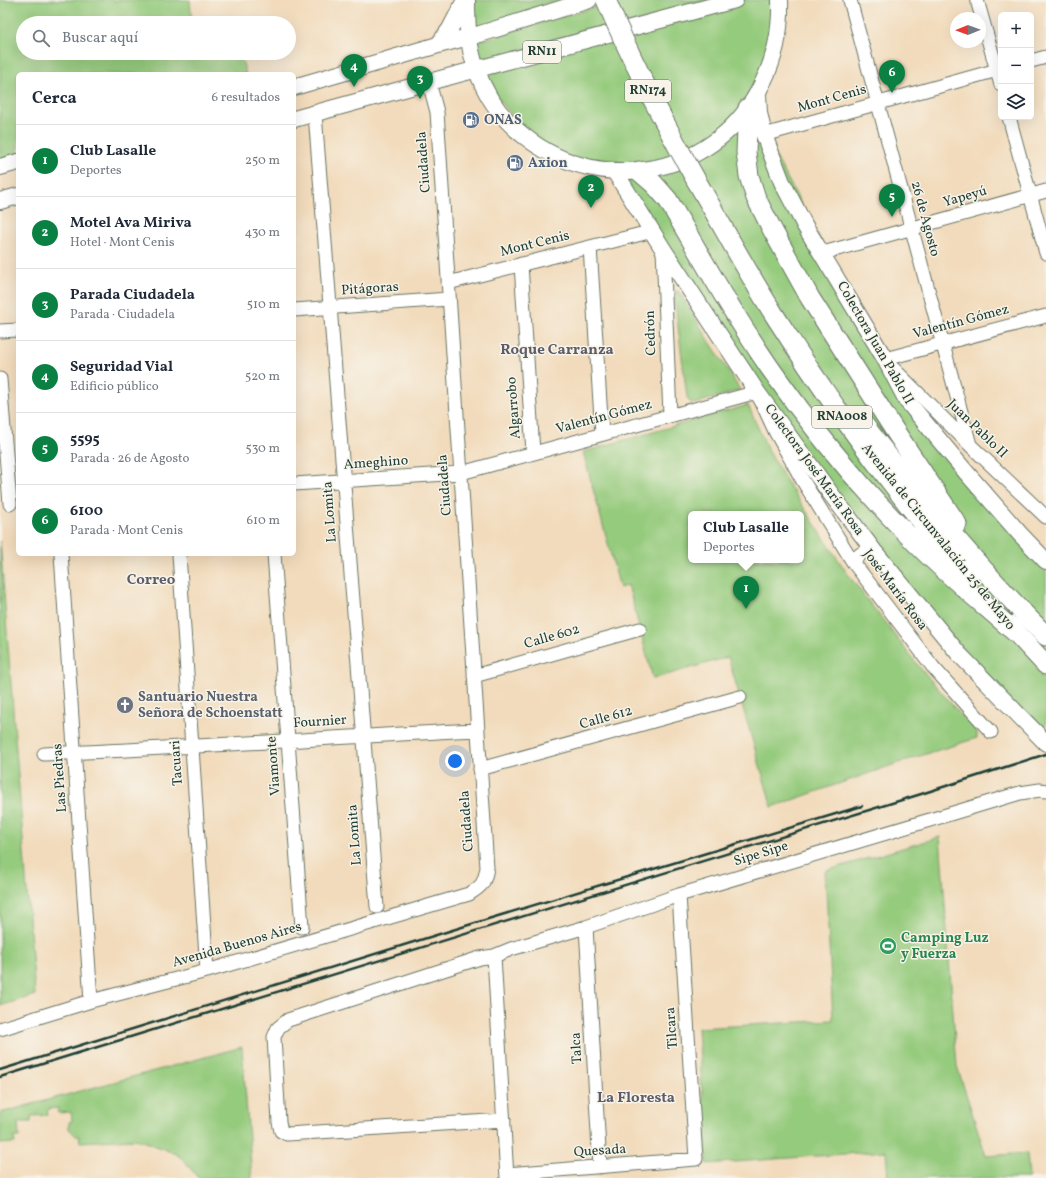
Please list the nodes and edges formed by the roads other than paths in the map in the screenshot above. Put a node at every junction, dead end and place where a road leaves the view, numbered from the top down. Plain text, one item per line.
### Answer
1 (466, 0) edge
2 (589, 0) edge
3 (606, 0) edge
4 (619, 0) edge
5 (735, 0) edge
6 (780, 0) edge
7 (850, 0) edge
8 (977, 0) edge
9 (468, 37) junction
10 (438, 45) junction
11 (1046, 57) edge
12 (1034, 60) edge
13 (998, 67) edge
14 (476, 70) junction
15 (998, 70) edge
16 (429, 82) junction
17 (296, 86) edge
18 (753, 101) junction
19 (878, 103) junction
20 (315, 114) junction
21 (296, 119) edge
22 (1011, 120) edge
23 (764, 135) junction
24 (16, 163) edge
25 (0, 167) edge
26 (639, 171) junction
27 (615, 172) junction
28 (701, 177) junction
29 (1046, 191) edge
30 (1031, 196) junction
31 (16, 197) edge
32 (0, 201) edge
33 (911, 229) junction
34 (652, 231) junction
35 (590, 247) junction
36 (663, 249) junction
37 (1046, 253) edge
38 (823, 254) junction
39 (520, 264) junction
40 (448, 283) junction
41 (449, 299) junction
42 (330, 308) junction
43 (296, 310) edge
44 (1046, 316) edge
45 (16, 330) edge
46 (0, 331) edge
47 (942, 344) junction
48 (886, 361) junction
49 (0, 380) edge
50 (757, 392) junction
51 (670, 416) junction
52 (602, 434) junction
53 (970, 445) junction
54 (532, 453) junction
55 (461, 473) junction
56 (344, 481) junction
57 (296, 484) edge
58 (9, 504) edge
59 (1046, 517) edge
60 (874, 551) junction
61 (61, 556) edge
62 (179, 556) edge
63 (274, 556) edge
64 (1046, 561) edge
65 (853, 562) junction
66 (1014, 603) junction
67 (640, 629) dead end
68 (1017, 634) junction
69 (1046, 636) edge
70 (1046, 665) edge
71 (474, 676) junction
72 (740, 697) dead end
73 (478, 730) junction
74 (991, 732) dead end
75 (364, 736) junction
76 (1043, 736) edge
77 (288, 740) junction
78 (192, 747) junction
79 (74, 752) junction
80 (44, 754) dead end
81 (480, 769) junction
82 (1043, 790) edge
83 (481, 886) joint
84 (679, 895) junction
85 (377, 907) dead end
86 (302, 927) dead end
87 (586, 927) junction
88 (494, 956) junction
89 (207, 971) junction
90 (91, 1001) junction
91 (0, 1029) edge
92 (504, 1120) junction
93 (696, 1159) joint
94 (600, 1167) junction
95 (507, 1176) edge

1 - 9 main road
1 - 10 main road
2 - 9 main road, RN11
3 - 28 highway, RN174, bridge
4 - 28 highway, RN174
5 - 14 main road, RN11
6 - 18 main road
7 - 19 street, 26 de Agosto
8 - 13 street
9 - 10 main road, RN11
9 - 14 main road
10 - 17 main road, RN11
11 - 12 street
14 - 16 main road, RN11
14 - 27 main road
15 - 19 street, Mont Cenis
16 - 20 main road, RN11
16 - 40 street, Ciudadela
18 - 23 main road, Colectora Juan Pablo II
18 - 26 main road
18 - 66 highway
19 - 23 street, Mont Cenis
19 - 33 street, 26 de Agosto
20 - 21 main road, RN11
20 - 42 street, La Lomita
22 - 30 street
23 - 38 main road, Colectora Juan Pablo II
24 - 25 main road
26 - 27 main road
26 - 68 highway
27 - 34 main road, Colectora José María Rosa
28 - 66 highway, Avenida de Circunvalación 25 de Mayo / RNA008
28 - 68 highway, Avenida de Circunvalación 25 de Mayo / RNA008
29 - 30 street, Yapeyú
30 - 33 street, Yapeyú
30 - 37 street
31 - 32 main road
33 - 38 street, Yapeyú
33 - 47 street, 26 de Agosto
34 - 35 street, Mont Cenis
34 - 36 main road, Colectora José María Rosa
35 - 39 street, Mont Cenis
35 - 52 street
36 - 50 main road, Colectora José María Rosa
36 - 51 street, Cedrón
38 - 48 main road, Colectora Juan Pablo II
39 - 40 street, Mont Cenis
39 - 54 street, Algarrobo
40 - 41 street, Ciudadela
41 - 42 street, Pitágoras
41 - 55 street, Ciudadela
42 - 43 street, Pitágoras
42 - 56 street, La Lomita
44 - 47 street, Valentín Gómez
45 - 46 street
47 - 48 street, Valentín Gómez
47 - 53 street, 26 de Agosto
48 - 53 street, Juan Pablo II
48 - 64 main road, Colectora Juan Pablo II
49 - 58 street
50 - 51 street, Valentín Gómez
50 - 60 main road, Colectora José María Rosa
50 - 65 street, José María Rosa
51 - 52 street, Valentín Gómez
52 - 54 street, Valentín Gómez
53 - 59 street, Juan Pablo II
54 - 55 street, Valentín Gómez
55 - 56 street, Ameghino
55 - 71 street, Ciudadela
56 - 57 street, Ameghino
56 - 75 street, La Lomita
60 - 65 street
60 - 76 main road, Colectora José María Rosa
61 - 79 street, Las Piedras
62 - 78 street, Tacuari
63 - 77 street, Viamonte
65 - 74 street, José María Rosa
66 - 69 highway, Avenida de Circunvalación 25 de Mayo / RNA008
67 - 71 street, Calle 602
68 - 70 highway, Avenida de Circunvalación 25 de Mayo / RNA008
71 - 73 street, Ciudadela
72 - 81 street, Calle 612
73 - 75 street, Fournier
73 - 81 street, Ciudadela
75 - 77 street, Fournier
75 - 85 street, La Lomita
77 - 78 street, Fournier
77 - 86 street, Viamonte
78 - 79 street, Fournier
78 - 89 street, Tacuari
79 - 80 street, Fournier
79 - 90 street, Las Piedras
81 - 83 street, Ciudadela
82 - 84 street, Sipe Sipe
83 - 89 street, Avenida Buenos Aires
84 - 87 street, Sipe Sipe
84 - 93 street, Tilcara
87 - 88 street, Sipe Sipe
87 - 94 street, Talca
88 - 92 street
88 - 92 street, Sipe Sipe
89 - 90 street, Avenida Buenos Aires
90 - 91 street, Avenida Buenos Aires
92 - 95 street
93 - 94 street, Quesada
94 - 95 street, Quesada

